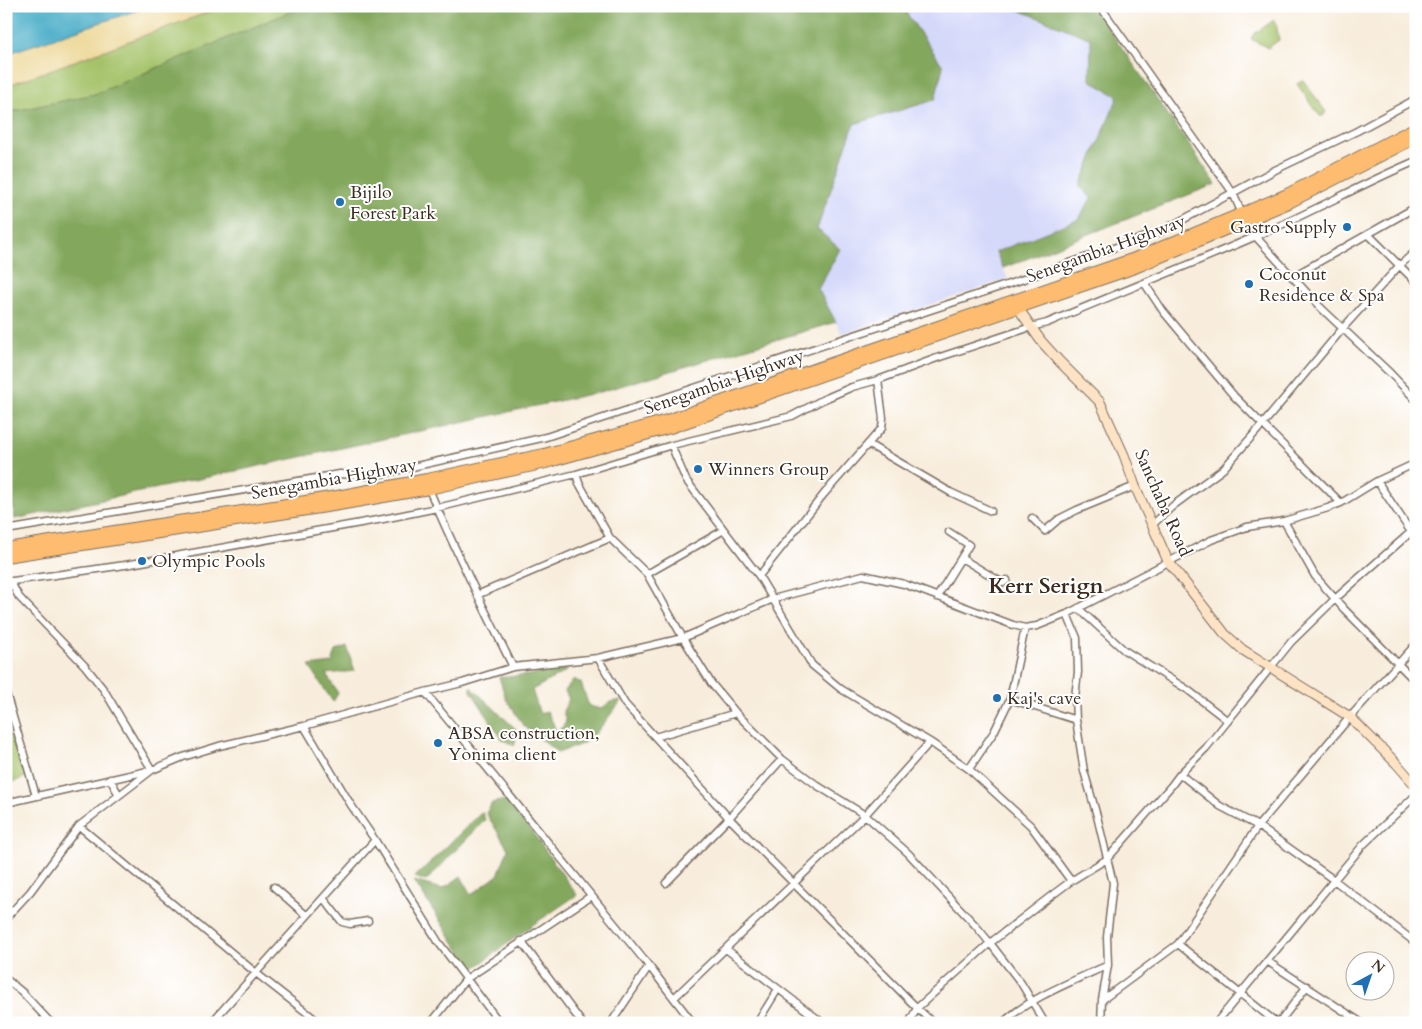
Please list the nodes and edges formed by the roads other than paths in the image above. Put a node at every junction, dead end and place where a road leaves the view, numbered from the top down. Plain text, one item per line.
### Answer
1 (1100, 6) edge
2 (1416, 99) edge
3 (1416, 127) edge
4 (1416, 139) edge
5 (1416, 161) edge
6 (1233, 193) junction
7 (1416, 207) edge
8 (1242, 214) junction
9 (1368, 234) junction
10 (1256, 236) junction
11 (1416, 251) edge
12 (1399, 266) junction
13 (1292, 277) junction
14 (1416, 282) edge
15 (1145, 284) junction
16 (1018, 308) junction
17 (1031, 327) junction
18 (1343, 328) junction
19 (878, 380) junction
20 (1416, 400) edge
21 (1263, 424) junction
22 (868, 444) junction
23 (672, 445) junction
24 (1416, 463) edge
25 (576, 474) junction
26 (1377, 481) junction
27 (1135, 486) junction
28 (429, 488) junction
29 (1341, 503) junction
30 (437, 508) junction
31 (991, 511) dead end
32 (1032, 518) dead end
33 (1284, 521) junction
34 (1152, 525) junction
35 (6, 530) edge
36 (724, 530) junction
37 (949, 532) dead end
38 (1413, 534) edge
39 (610, 538) junction
40 (6, 548) edge
41 (6, 557) edge
42 (961, 558) junction
43 (1168, 561) junction
44 (647, 574) junction
45 (760, 576) junction
46 (1007, 580) dead end
47 (8, 582) edge
48 (477, 595) junction
49 (937, 597) junction
50 (773, 599) junction
51 (1336, 600) junction
52 (1078, 608) junction
53 (1066, 614) junction
54 (1025, 628) junction
55 (683, 638) junction
56 (1416, 644) edge
57 (598, 658) junction
58 (1397, 665) junction
59 (513, 667) junction
60 (1271, 668) junction
61 (1416, 682) edge
62 (425, 692) junction
63 (6, 693) edge
64 (1010, 700) junction
65 (736, 713) junction
66 (1350, 717) junction
67 (1076, 720) junction
68 (1228, 721) junction
69 (304, 726) junction
70 (655, 737) junction
71 (930, 742) junction
72 (782, 758) junction
73 (969, 769) junction
74 (152, 770) junction
75 (1180, 774) junction
76 (110, 779) junction
77 (1416, 786) edge
78 (119, 794) junction
79 (1416, 795) edge
80 (36, 796) junction
81 (6, 803) edge
82 (865, 814) junction
83 (730, 818) junction
84 (78, 826) junction
85 (1258, 826) junction
86 (375, 840) junction
87 (1107, 859) junction
88 (1334, 880) junction
89 (1071, 881) junction
90 (666, 883) dead end
91 (794, 883) junction
92 (274, 887) dead end
93 (591, 896) junction
94 (324, 899) junction
95 (307, 916) junction
96 (6, 918) edge
97 (368, 921) dead end
98 (521, 941) junction
99 (990, 943) junction
100 (1416, 943) edge
101 (1178, 944) junction
102 (726, 949) junction
103 (1267, 960) junction
104 (1108, 965) junction
105 (649, 966) junction
106 (256, 973) junction
107 (6, 979) edge
108 (466, 979) junction
109 (1307, 986) junction
110 (778, 989) junction
111 (1241, 994) junction
112 (674, 998) junction
113 (1102, 1000) junction
114 (1032, 1001) junction
115 (917, 1008) junction
116 (685, 1020) edge
117 (51, 1023) edge
118 (211, 1023) edge
119 (320, 1023) edge
120 (431, 1023) edge
121 (500, 1023) edge
122 (582, 1023) edge
123 (610, 1023) edge
124 (693, 1023) edge
125 (757, 1023) edge
126 (823, 1023) edge
127 (910, 1023) edge
128 (933, 1023) edge
129 (1003, 1023) edge
130 (1046, 1023) edge
131 (1101, 1023) edge
132 (1216, 1023) edge
133 (1278, 1023) edge
134 (1362, 1023) edge

1 - 6 street
2 - 6 street
3 - 8 main road, Senegambia Highway
4 - 16 main road, Senegambia Highway
5 - 10 street
6 - 8 street
6 - 35 street
7 - 9 street
8 - 40 main road, Senegambia Highway
9 - 12 street
9 - 13 street
10 - 13 street
10 - 15 street
11 - 12 street
12 - 14 street
12 - 18 street
13 - 18 street
15 - 17 street
15 - 21 street
16 - 17 street, Sanchaba Road
16 - 28 main road, Senegambia Highway
17 - 19 street
17 - 27 street, Sanchaba Road
18 - 20 street
18 - 21 street
19 - 22 street
19 - 23 street
21 - 29 street
21 - 34 street
22 - 31 street
22 - 45 street
23 - 25 street
23 - 36 street
24 - 26 street
25 - 30 street
25 - 39 street
26 - 29 street
26 - 38 street
27 - 32 street
27 - 34 street, Sanchaba Road
28 - 30 street
28 - 41 main road, Senegambia Highway
29 - 33 street
30 - 47 street
30 - 48 street
33 - 43 street
33 - 51 street
34 - 43 street, Sanchaba Road
36 - 44 street
36 - 45 street
37 - 42 street
38 - 51 street
39 - 44 street
39 - 48 street
42 - 46 street
42 - 49 street
43 - 52 street
43 - 60 street, Sanchaba Road
44 - 55 street
45 - 50 street
47 - 74 street
48 - 59 street
49 - 50 street
49 - 54 street
50 - 55 street
50 - 71 street
51 - 58 street
51 - 60 street
52 - 53 street
52 - 68 street
53 - 54 street
53 - 67 street
54 - 64 street
55 - 57 street
55 - 65 street
56 - 58 street
57 - 59 street
57 - 70 street
58 - 61 street
58 - 66 street
59 - 62 street
60 - 66 street, Sanchaba Road
60 - 68 street
62 - 69 street
62 - 93 street
63 - 80 street
64 - 67 street
64 - 73 street
65 - 70 street
65 - 72 street
66 - 77 street, Sanchaba Road
66 - 85 street
67 - 87 street
68 - 75 street
69 - 74 street
69 - 86 street
70 - 83 street
71 - 73 street
71 - 82 street
72 - 82 street
72 - 83 street
73 - 89 street
74 - 76 street
74 - 78 street
75 - 85 street
75 - 87 street
76 - 78 street
76 - 80 street
78 - 84 street
79 - 88 street
80 - 81 street
82 - 91 street
82 - 99 street
83 - 90 street
83 - 91 street
84 - 96 street
84 - 106 street
85 - 88 street
85 - 101 street
86 - 94 street
86 - 108 street
87 - 89 street
87 - 104 street
88 - 100 street
88 - 103 street
89 - 99 street
91 - 102 street
91 - 115 street
92 - 95 street
93 - 98 street
93 - 105 street
94 - 95 street
94 - 97 street
95 - 106 street
98 - 108 street
98 - 122 street
99 - 114 street
99 - 115 street
101 - 111 street
101 - 113 street
102 - 110 street
102 - 112 street
103 - 109 street
103 - 111 street
104 - 113 street
104 - 114 street
105 - 112 street
105 - 123 street
106 - 118 street
106 - 119 street
107 - 117 street
108 - 120 street
108 - 121 street
109 - 133 street
109 - 134 street
110 - 125 street
110 - 126 street
111 - 132 street
111 - 133 street
112 - 116 street
113 - 131 street
114 - 129 street
114 - 130 street
115 - 127 street
115 - 128 street
116 - 124 street

